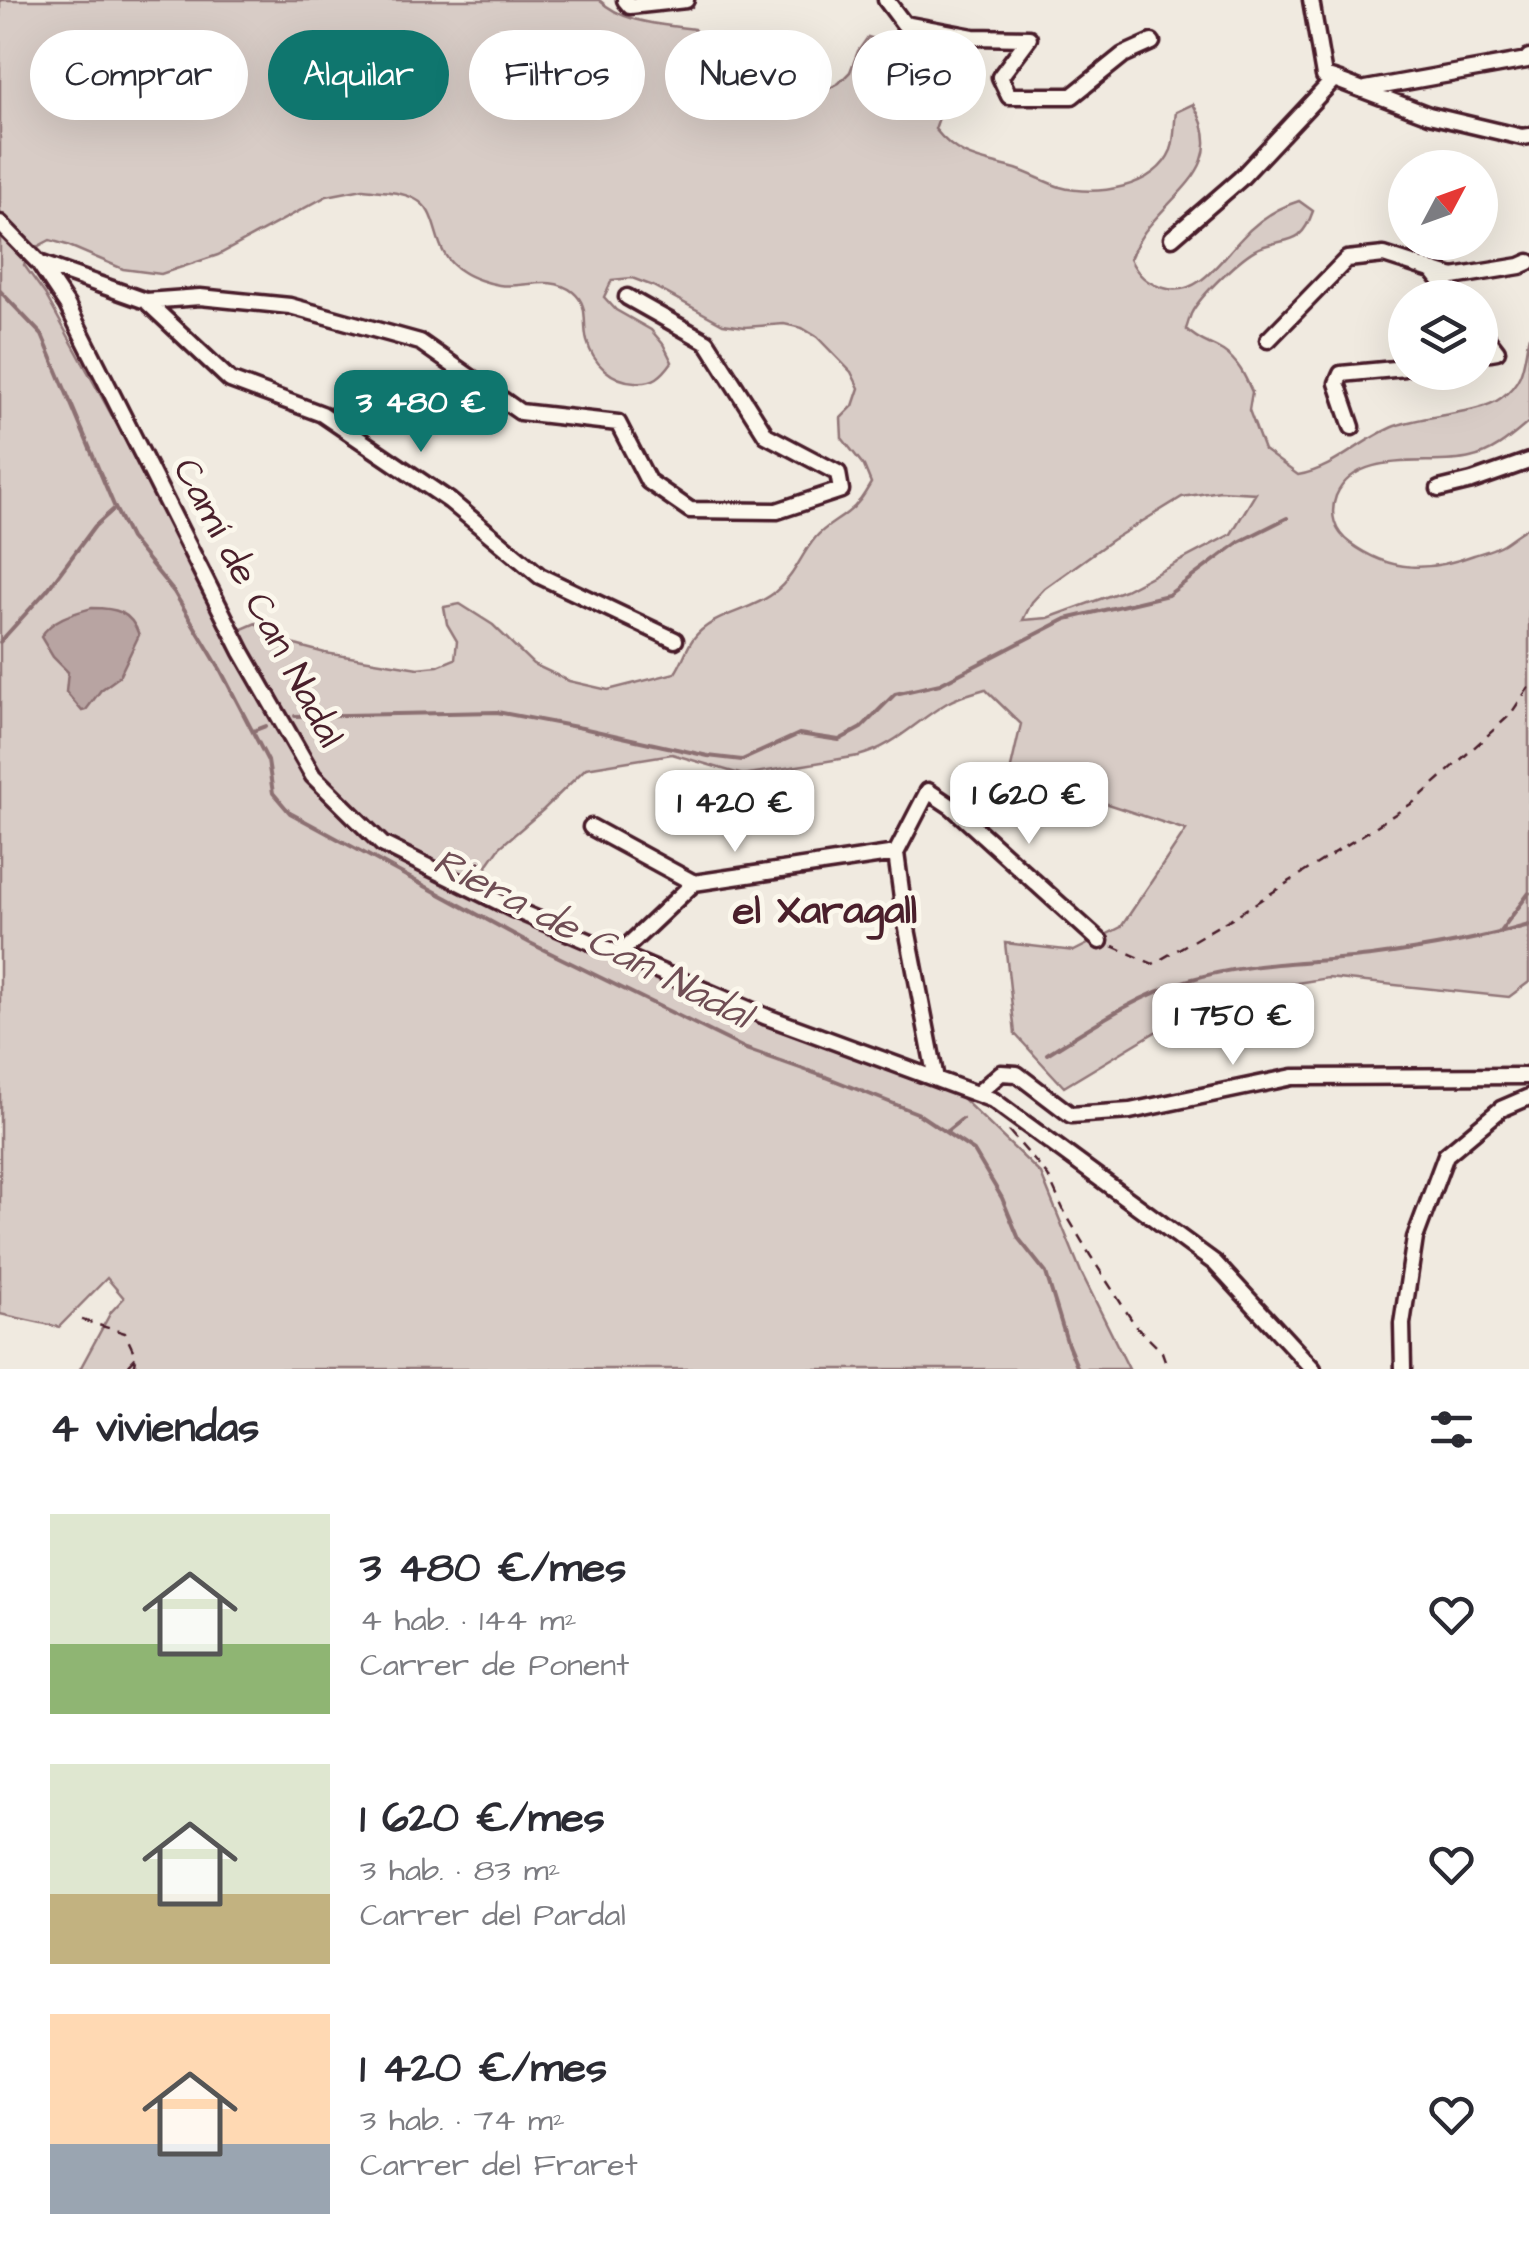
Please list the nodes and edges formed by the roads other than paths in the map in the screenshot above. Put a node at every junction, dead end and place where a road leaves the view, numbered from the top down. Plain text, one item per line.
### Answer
1 (625, 0) edge
2 (686, 0) edge
3 (886, 0) edge
4 (1311, 0) edge
5 (1152, 42) dead end
6 (1529, 57) edge
7 (1334, 79) junction
8 (1529, 136) edge
9 (0, 222) edge
10 (1172, 238) dead end
11 (1529, 262) edge
12 (39, 263) junction
13 (1432, 270) junction
14 (1440, 280) edge
15 (627, 297) dead end
16 (146, 301) junction
17 (1268, 340) dead end
18 (1388, 370) edge
19 (1352, 427) dead end
20 (1529, 461) edge
21 (1439, 490) dead end
22 (675, 640) dead end
23 (591, 827) dead end
24 (896, 853) junction
25 (694, 884) junction
26 (1100, 941) road end
27 (620, 953) junction
28 (1529, 1076) edge
29 (936, 1080) junction
30 (977, 1094) junction
31 (1529, 1096) edge
32 (1314, 1369) edge
33 (1403, 1369) edge

1 - 2 street
3 - 5 street
4 - 7 street
6 - 7 street
7 - 8 street
7 - 10 street
9 - 12 street, Camí de Can Nadal
11 - 13 street
12 - 16 street
12 - 27 street, Camí de Can Nadal
13 - 14 street
13 - 17 street
15 - 16 street
16 - 22 street
18 - 19 street
20 - 21 street
23 - 25 street
24 - 25 street
24 - 26 street
24 - 29 street
25 - 27 street
27 - 29 street, Camí de Can Nadal
28 - 30 street
29 - 30 street, Camí de Can Nadal
30 - 32 street, Camí de Can Nadal
31 - 33 street

